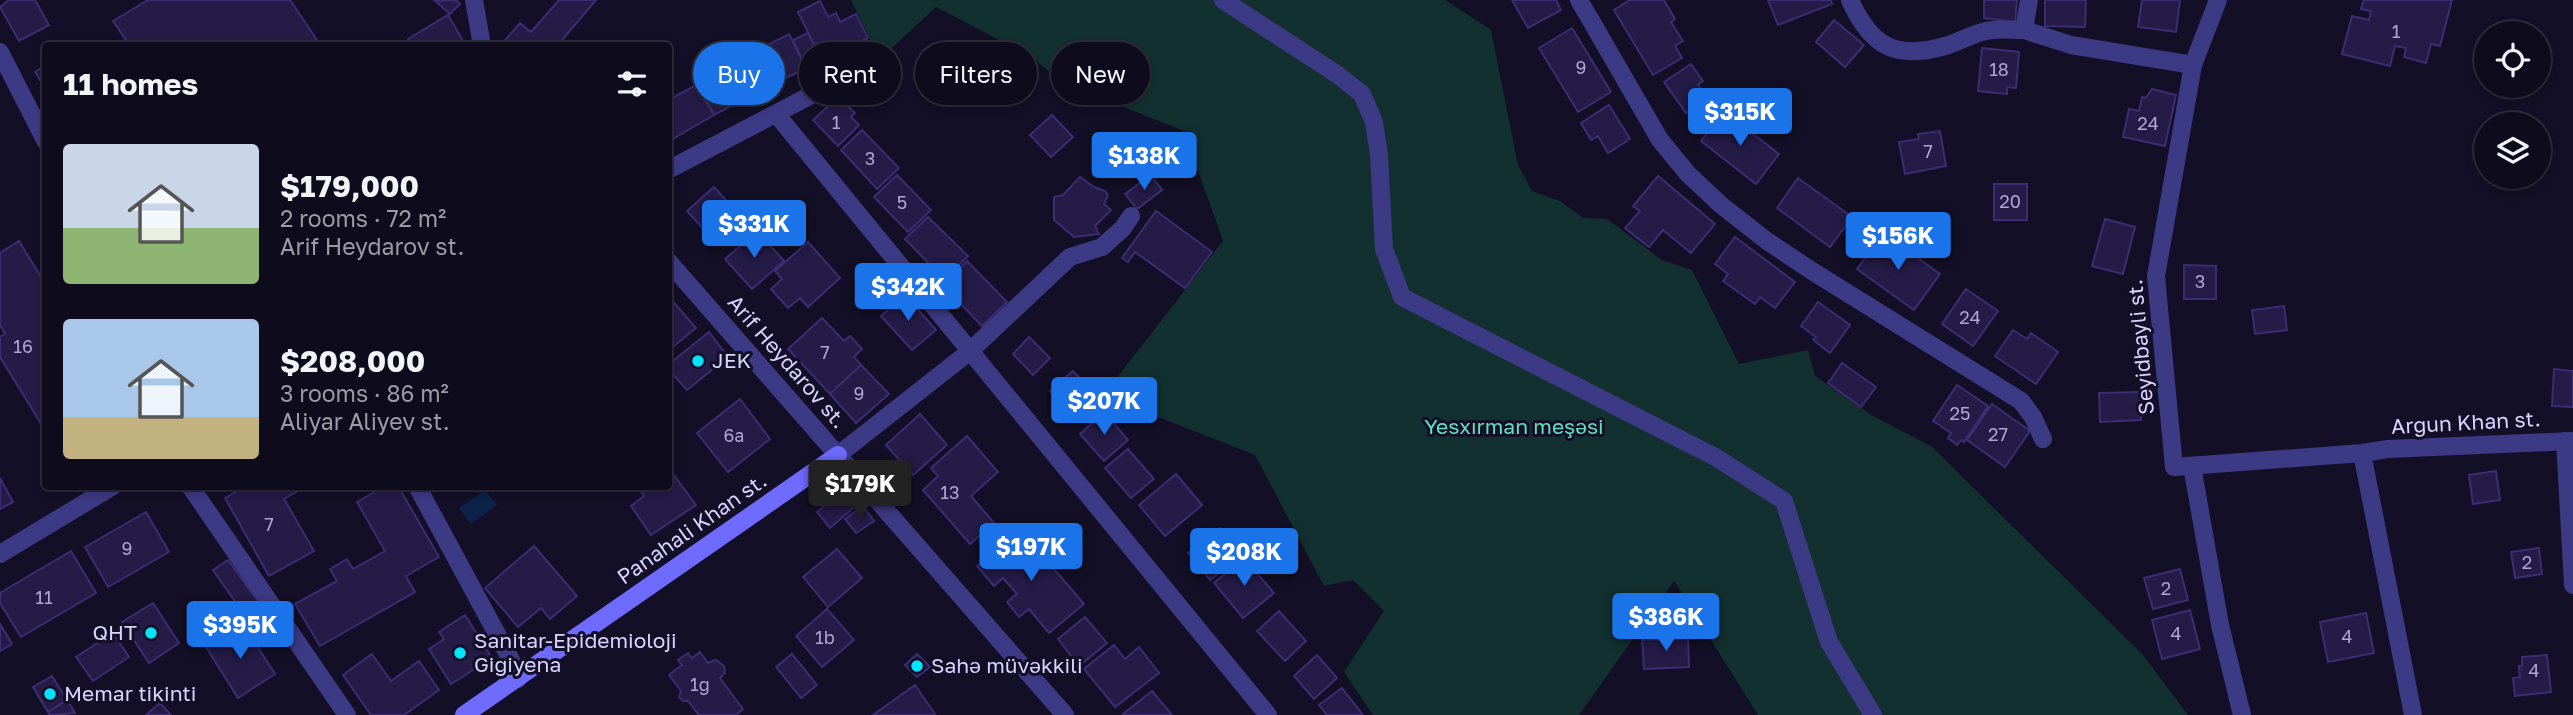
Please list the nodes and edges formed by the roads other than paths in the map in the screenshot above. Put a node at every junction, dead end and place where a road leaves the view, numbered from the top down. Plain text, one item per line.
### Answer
1 (474, 0) edge
2 (1223, 0) edge
3 (1579, 0) edge
4 (1850, 0) edge
5 (2029, 0) edge
6 (2218, 0) edge
7 (2024, 30) junction
8 (481, 42) edge
9 (0, 51) edge
10 (2193, 65) junction
11 (799, 102) edge
12 (777, 114) junction
13 (42, 134) edge
14 (672, 168) edge
15 (1131, 216) dead end
16 (672, 266) edge
17 (969, 352) junction
18 (2043, 439) dead end
19 (2569, 441) edge
20 (2362, 453) junction
21 (838, 454) junction
22 (2192, 466) junction
23 (106, 490) edge
24 (193, 490) edge
25 (419, 490) edge
26 (0, 554) edge
27 (2573, 585) edge
28 (518, 679) junction
29 (347, 715) edge
30 (464, 715) edge
31 (1065, 715) edge
32 (1268, 715) edge
33 (1873, 715) edge
34 (2242, 715) edge
35 (2413, 715) edge

1 - 8 street
2 - 33 street
3 - 18 street
4 - 7 street
5 - 7 street
6 - 10 street, Seyidbayli st.
7 - 10 street
9 - 13 street
10 - 22 street, Seyidbayli st.
11 - 12 street
12 - 14 street
12 - 17 street
15 - 17 street, Panahali Khan st.
16 - 21 street, Arif Heydarov st.
17 - 21 street, Panahali Khan st.
17 - 32 street
19 - 20 street, Argun Khan st.
19 - 27 street
20 - 22 street
20 - 35 street
21 - 28 main road, Panahali Khan st.
21 - 31 street, Arif Heydarov st.
22 - 34 street
23 - 26 street
24 - 29 street
25 - 28 street
28 - 30 main road, Panahali Khan st.

